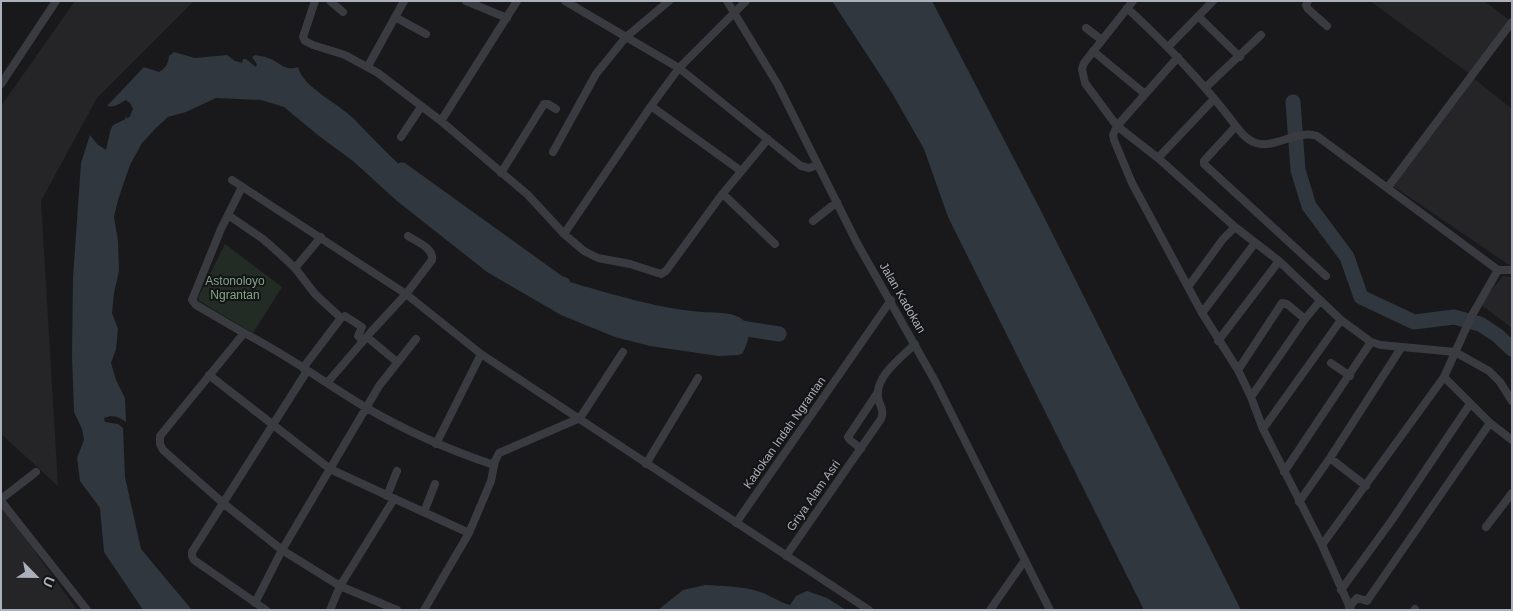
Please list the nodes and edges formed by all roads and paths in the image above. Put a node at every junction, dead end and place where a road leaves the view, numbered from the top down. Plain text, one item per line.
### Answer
1 (56, 1) edge
2 (315, 1) edge
3 (330, 1) edge
4 (404, 1) edge
5 (466, 1) edge
6 (517, 1) edge
7 (566, 1) edge
8 (669, 1) edge
9 (727, 1) edge
10 (746, 1) edge
11 (1213, 1) edge
12 (1308, 1) edge
13 (1131, 3) edge
14 (343, 12) dead end
15 (734, 12) junction
16 (1198, 16) junction
17 (396, 17) junction
18 (507, 18) junction
19 (1512, 22) edge
20 (1327, 26) dead end
21 (1086, 28) dead end
22 (426, 34) dead end
23 (1261, 35) dead end
24 (626, 37) junction
25 (1102, 40) junction
26 (1169, 46) junction
27 (1093, 51) junction
28 (1178, 56) junction
29 (1240, 57) junction
30 (368, 66) junction
31 (679, 68) junction
32 (1, 84) edge
33 (1205, 88) junction
34 (1145, 94) junction
35 (1214, 99) junction
36 (651, 106) junction
37 (422, 107) junction
38 (556, 109) dead end
39 (441, 121) junction
40 (1117, 126) junction
41 (1236, 126) junction
42 (401, 137) dead end
43 (768, 139) junction
44 (553, 152) dead end
45 (1158, 158) junction
46 (818, 164) junction
47 (741, 171) junction
48 (501, 172) junction
49 (232, 180) dead end
50 (242, 187) junction
51 (1388, 187) junction
52 (722, 194) junction
53 (837, 202) junction
54 (228, 215) junction
55 (813, 221) dead end
56 (1235, 226) junction
57 (564, 234) junction
58 (408, 236) dead end
59 (321, 237) junction
60 (1255, 243) junction
61 (776, 244) dead end
62 (1278, 262) junction
63 (295, 268) junction
64 (1498, 270) junction
65 (1512, 270) edge
66 (1326, 276) dead end
67 (1188, 287) junction
68 (406, 294) junction
69 (891, 300) junction
70 (1320, 301) junction
71 (1202, 313) junction
72 (341, 318) junction
73 (1305, 319) junction
74 (1341, 320) junction
75 (244, 333) junction
76 (365, 339) junction
77 (416, 339) dead end
78 (1218, 341) junction
79 (1371, 342) junction
80 (915, 344) junction
81 (1401, 348) junction
82 (623, 352) dead end
83 (1455, 352) junction
84 (481, 354) junction
85 (397, 362) junction
86 (1330, 363) dead end
87 (305, 370) junction
88 (1238, 370) junction
89 (209, 375) junction
90 (1350, 376) junction
91 (1444, 377) junction
92 (698, 378) dead end
93 (327, 383) junction
94 (878, 392) junction
95 (1251, 398) junction
96 (1512, 401) edge
97 (1470, 404) junction
98 (366, 408) junction
99 (580, 418) junction
100 (1490, 423) junction
101 (273, 426) junction
102 (1263, 429) junction
103 (1512, 440) edge
104 (436, 444) junction
105 (861, 449) junction
106 (1330, 458) junction
107 (646, 464) junction
108 (494, 465) junction
109 (330, 469) junction
110 (397, 471) dead end
111 (36, 472) dead end
112 (1284, 472) junction
113 (435, 484) dead end
114 (1366, 486) junction
115 (1512, 493) edge
116 (391, 497) junction
117 (1, 500) edge
118 (1299, 502) junction
119 (223, 503) junction
120 (424, 512) junction
121 (736, 523) junction
122 (1486, 528) dead end
123 (469, 532) junction
124 (1322, 546) junction
125 (282, 550) junction
126 (786, 556) junction
127 (1025, 560) junction
128 (340, 586) junction
129 (1341, 590) junction
130 (255, 603) junction
131 (1350, 608) edge
132 (87, 610) edge
133 (266, 610) edge
134 (330, 610) edge
135 (397, 610) edge
136 (424, 610) edge
137 (869, 610) edge
138 (990, 610) edge
139 (1050, 610) edge

1 - 32 street
2 - 30 street
3 - 14 street
4 - 17 street
5 - 18 street
6 - 18 street
7 - 24 street
8 - 24 street
9 - 15 street, Jalan Kadokan
10 - 15 street
11 - 16 street
12 - 20 street
13 - 25 street
13 - 26 street
15 - 31 street
15 - 46 street, Jalan Kadokan
16 - 26 street
16 - 29 street
17 - 22 street
17 - 30 street
18 - 39 street
19 - 51 street
21 - 25 street
23 - 29 street
24 - 31 street
24 - 44 street
25 - 27 street
26 - 28 street
27 - 34 street
27 - 40 street
28 - 33 street
28 - 34 street
29 - 33 street
30 - 37 street
31 - 36 street
31 - 43 street
33 - 35 street
34 - 40 street
35 - 41 street
35 - 45 street
36 - 47 street
36 - 57 street
37 - 39 street
37 - 42 street
38 - 48 street
39 - 48 street
40 - 45 street
40 - 67 street
41 - 51 street
41 - 66 street
43 - 46 street
43 - 47 street
45 - 56 street
46 - 53 street, Jalan Kadokan
47 - 52 street
48 - 57 street
49 - 50 street
50 - 54 street
50 - 59 street
51 - 64 street
52 - 57 street
52 - 61 street
53 - 55 street
53 - 69 street, Jalan Kadokan
54 - 63 street
54 - 75 street
56 - 60 street
56 - 67 street
58 - 68 street
59 - 63 street
59 - 68 street
60 - 62 street
60 - 71 street
62 - 70 street
62 - 78 street
63 - 72 street
64 - 65 street
64 - 83 street
67 - 71 street
68 - 76 street
68 - 84 street
69 - 80 street, Jalan Kadokan
69 - 121 street, Kadokan Indah Ngrantan
70 - 73 street
70 - 74 street
71 - 78 street
72 - 76 street
72 - 87 street
73 - 88 street
73 - 95 street
74 - 79 street
74 - 102 street
75 - 87 street
75 - 89 street
76 - 85 street
76 - 93 street
77 - 85 street
78 - 88 street
79 - 81 street
79 - 90 street
80 - 94 street
80 - 127 street, Jalan Kadokan
81 - 83 street
81 - 106 street
82 - 99 street
83 - 91 street
83 - 96 street
84 - 99 street
84 - 104 street
85 - 98 street
86 - 90 street
87 - 93 street
87 - 101 street
88 - 95 street
89 - 101 street
89 - 119 street
90 - 112 street
91 - 97 street
91 - 114 street
92 - 107 street
93 - 98 street
94 - 105 street, Griya Alam Asri
94 - 105 street
95 - 102 street
97 - 100 street
97 - 129 street
98 - 104 street
98 - 109 street
99 - 107 street
99 - 108 street
100 - 103 street
100 - 131 street
101 - 109 street
101 - 119 street
102 - 112 street
104 - 108 street
105 - 126 street, Griya Alam Asri
106 - 114 street
106 - 118 street
107 - 121 street
108 - 123 street
109 - 116 street
109 - 125 street
110 - 116 street
111 - 117 street
112 - 118 street
113 - 120 street
114 - 124 street
115 - 122 street
116 - 120 street
116 - 128 street
117 - 132 street
118 - 124 street
119 - 125 street
119 - 130 street
120 - 123 street
121 - 126 street
123 - 136 street
124 - 129 street
125 - 128 street
125 - 130 street
126 - 137 street
127 - 138 street
127 - 139 street, Jalan Kadokan
128 - 134 street
128 - 135 street
129 - 131 street
130 - 133 street

